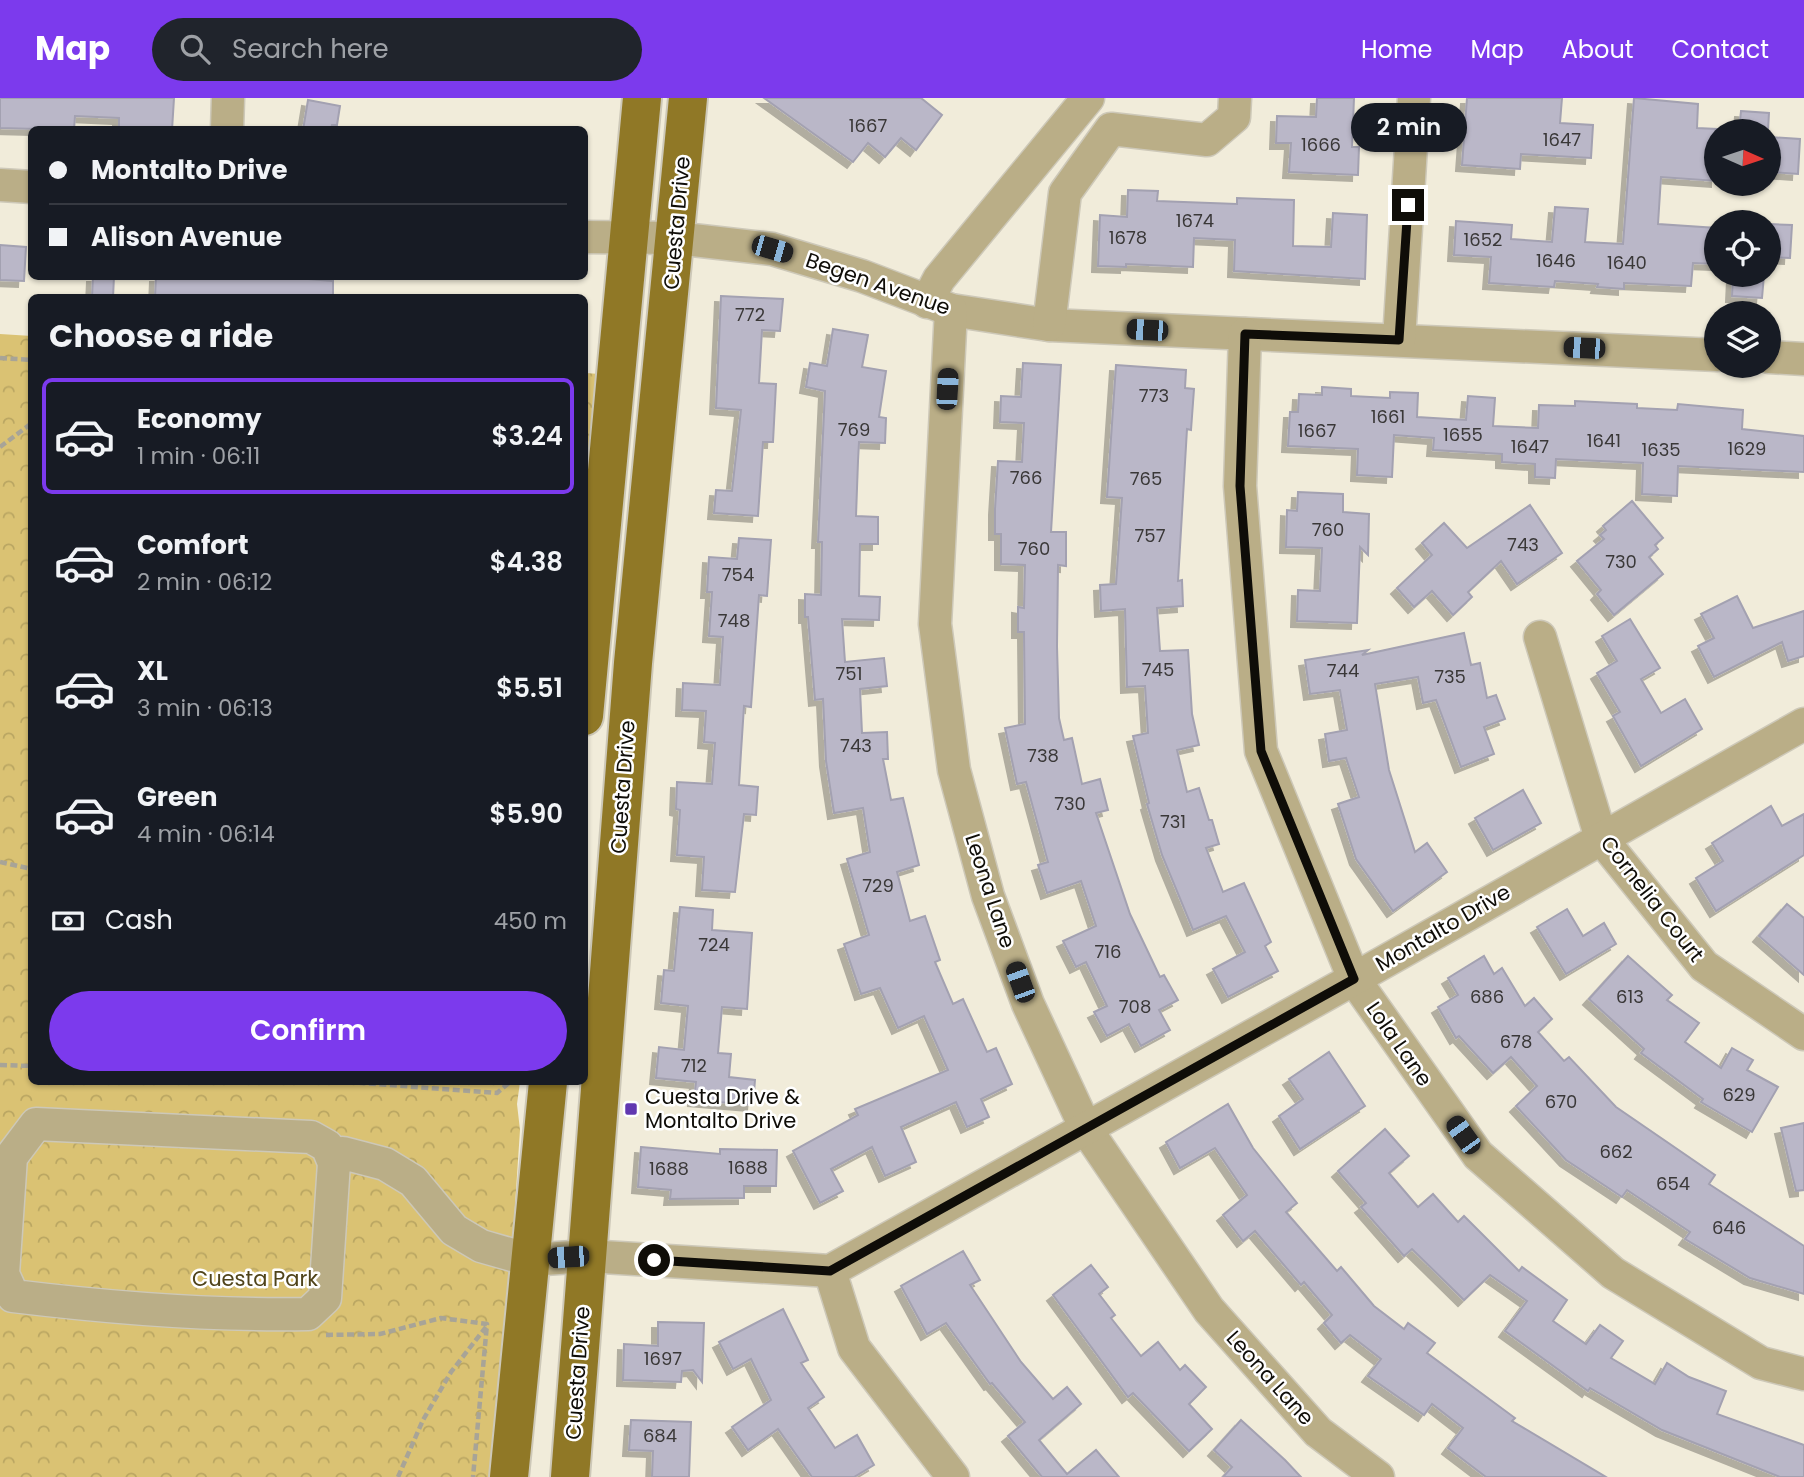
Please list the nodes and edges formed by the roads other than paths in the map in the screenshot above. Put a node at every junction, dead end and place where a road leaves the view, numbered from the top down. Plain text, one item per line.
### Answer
1 (228, 98) edge
2 (642, 98) edge
3 (688, 98) edge
4 (1088, 98) edge
5 (1235, 98) edge
6 (1414, 98) edge
7 (227, 126) edge
8 (0, 185) edge
9 (28, 187) edge
10 (632, 236) junction
11 (588, 237) edge
12 (675, 238) junction
13 (939, 306) junction
14 (1049, 325) junction
15 (1245, 334) junction
16 (1399, 340) junction
17 (1704, 354) edge
18 (1781, 358) edge
19 (1804, 359) edge
20 (1540, 637) dead end
21 (588, 676) edge
22 (1804, 724) edge
23 (1601, 838) junction
24 (1354, 979) junction
25 (1804, 1034) edge
26 (548, 1085) edge
27 (1086, 1129) junction
28 (334, 1163) junction
29 (587, 1256) junction
30 (530, 1260) junction
31 (830, 1271) junction
32 (1804, 1374) edge
33 (509, 1477) edge
34 (570, 1477) edge
35 (953, 1477) edge
36 (1378, 1477) edge

1 - 7 street
2 - 10 main road, Cuesta Drive
3 - 12 main road, Cuesta Drive
4 - 13 street
5 - 14 street
6 - 16 street
8 - 9 street
10 - 11 street, Begen Avenue
10 - 12 street, Begen Avenue
10 - 21 main road, Cuesta Drive
12 - 13 street, Begen Avenue
12 - 29 main road, Cuesta Drive
13 - 14 street, Begen Avenue
13 - 27 street, Leona Lane
14 - 15 street, Begen Avenue
15 - 16 street, Begen Avenue
15 - 24 street, Lola Lane
16 - 17 street, Begen Avenue
18 - 19 street
20 - 23 street, Cornelia Court
22 - 23 street, Montalto Drive
23 - 24 street, Montalto Drive
23 - 25 street, Cornelia Court
24 - 27 street, Montalto Drive
24 - 32 street, Lola Lane
26 - 30 main road
27 - 31 street, Montalto Drive
27 - 36 street, Leona Lane
28 - 28 street
28 - 30 street
29 - 30 street
29 - 31 street
29 - 34 main road, Cuesta Drive
30 - 33 main road
31 - 35 street

